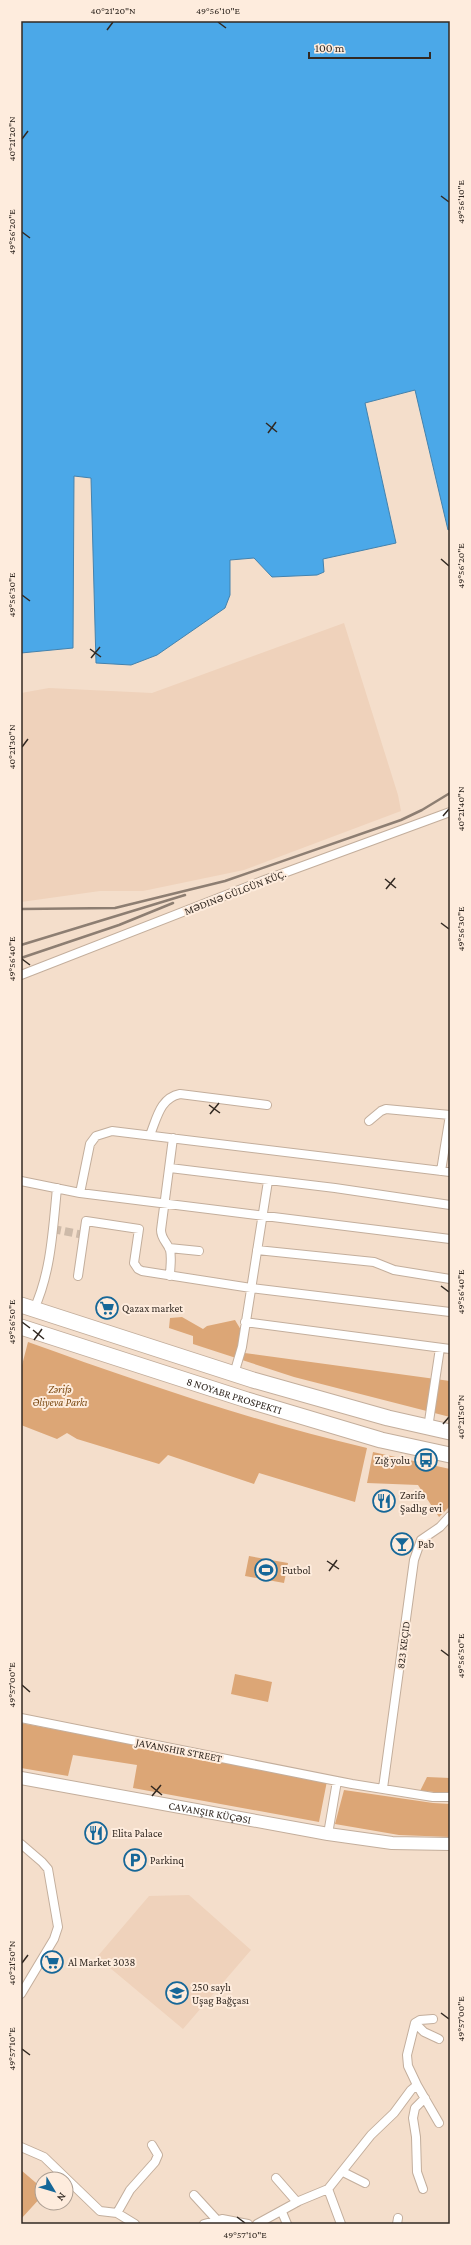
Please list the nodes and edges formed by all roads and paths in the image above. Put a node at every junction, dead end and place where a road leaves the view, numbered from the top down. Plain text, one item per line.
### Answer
1 (450, 812) edge
2 (21, 975) edge
3 (267, 1105) dead end
4 (450, 1115) edge
5 (369, 1121) dead end
6 (150, 1135) junction
7 (173, 1138) junction
8 (170, 1168) junction
9 (446, 1172) edge
10 (268, 1180) junction
11 (21, 1182) edge
12 (57, 1188) junction
13 (80, 1193) junction
14 (164, 1203) junction
15 (450, 1205) edge
16 (262, 1214) junction
17 (450, 1239) edge
18 (169, 1248) junction
19 (257, 1250) junction
20 (199, 1251) dead end
21 (78, 1276) dead end
22 (170, 1276) junction
23 (450, 1279) edge
24 (251, 1288) junction
25 (27, 1307) edge
26 (450, 1312) edge
27 (245, 1322) junction
28 (22, 1331) edge
29 (440, 1348) junction
30 (450, 1349) edge
31 (234, 1374) junction
32 (428, 1428) junction
33 (450, 1432) edge
34 (450, 1455) edge
35 (450, 1516) edge
36 (21, 1718) edge
37 (21, 1778) edge
38 (337, 1781) junction
39 (383, 1788) junction
40 (450, 1797) edge
41 (328, 1834) junction
42 (21, 1844) edge
43 (450, 1844) edge
44 (21, 1994) edge
45 (434, 2019) dead end
46 (415, 2024) junction
47 (439, 2038) dead end
48 (417, 2085) junction
49 (425, 2098) junction
50 (439, 2123) dead end
51 (152, 2145) dead end
52 (21, 2147) edge
53 (343, 2172) junction
54 (276, 2178) dead end
55 (365, 2184) dead end
56 (328, 2189) junction
57 (423, 2189) dead end
58 (194, 2195) dead end
59 (297, 2202) junction
60 (282, 2212) junction
61 (117, 2213) junction
62 (216, 2219) junction
63 (135, 2224) edge
64 (204, 2224) edge
65 (248, 2224) edge
66 (257, 2224) edge
67 (287, 2224) edge
68 (341, 2224) edge

1 - 2 street, MƏDINƏ GÜLGÜN KÜÇ.
3 - 6 street
4 - 5 street
4 - 9 street
6 - 7 street
6 - 13 street
7 - 8 street
7 - 9 street
8 - 10 street
8 - 14 street
10 - 15 street
10 - 16 street
11 - 12 street
12 - 13 street
12 - 25 street
13 - 14 street
14 - 16 street
14 - 18 street
16 - 17 street
16 - 19 street
18 - 20 street
18 - 22 street
19 - 23 street
19 - 24 street
21 - 22 street
22 - 24 street
24 - 26 street
24 - 27 street
25 - 28 highway
25 - 31 highway, 8 NOYABR PROSPEKTI
27 - 29 street
27 - 31 street
28 - 34 highway, 8 NOYABR PROSPEKTI
29 - 30 street
29 - 32 street
31 - 32 highway, 8 NOYABR PROSPEKTI
32 - 33 highway, 8 NOYABR PROSPEKTI
35 - 39 street, 823 KEÇID
36 - 38 street, JAVANSHIR STREET
37 - 41 street, CAVANŞIR KÜÇƏSI
38 - 39 street
38 - 41 street
39 - 40 street
41 - 43 street, CAVANŞIR KÜÇƏSI
42 - 44 street
45 - 46 street
46 - 47 street
46 - 48 street
48 - 49 street
48 - 53 street
49 - 50 street
49 - 57 street
51 - 61 street
52 - 61 street
53 - 55 street
53 - 56 street
54 - 59 street
56 - 59 street
56 - 68 street
58 - 62 street
59 - 60 street
60 - 66 street
60 - 67 street
61 - 63 street
62 - 64 street
62 - 65 street

